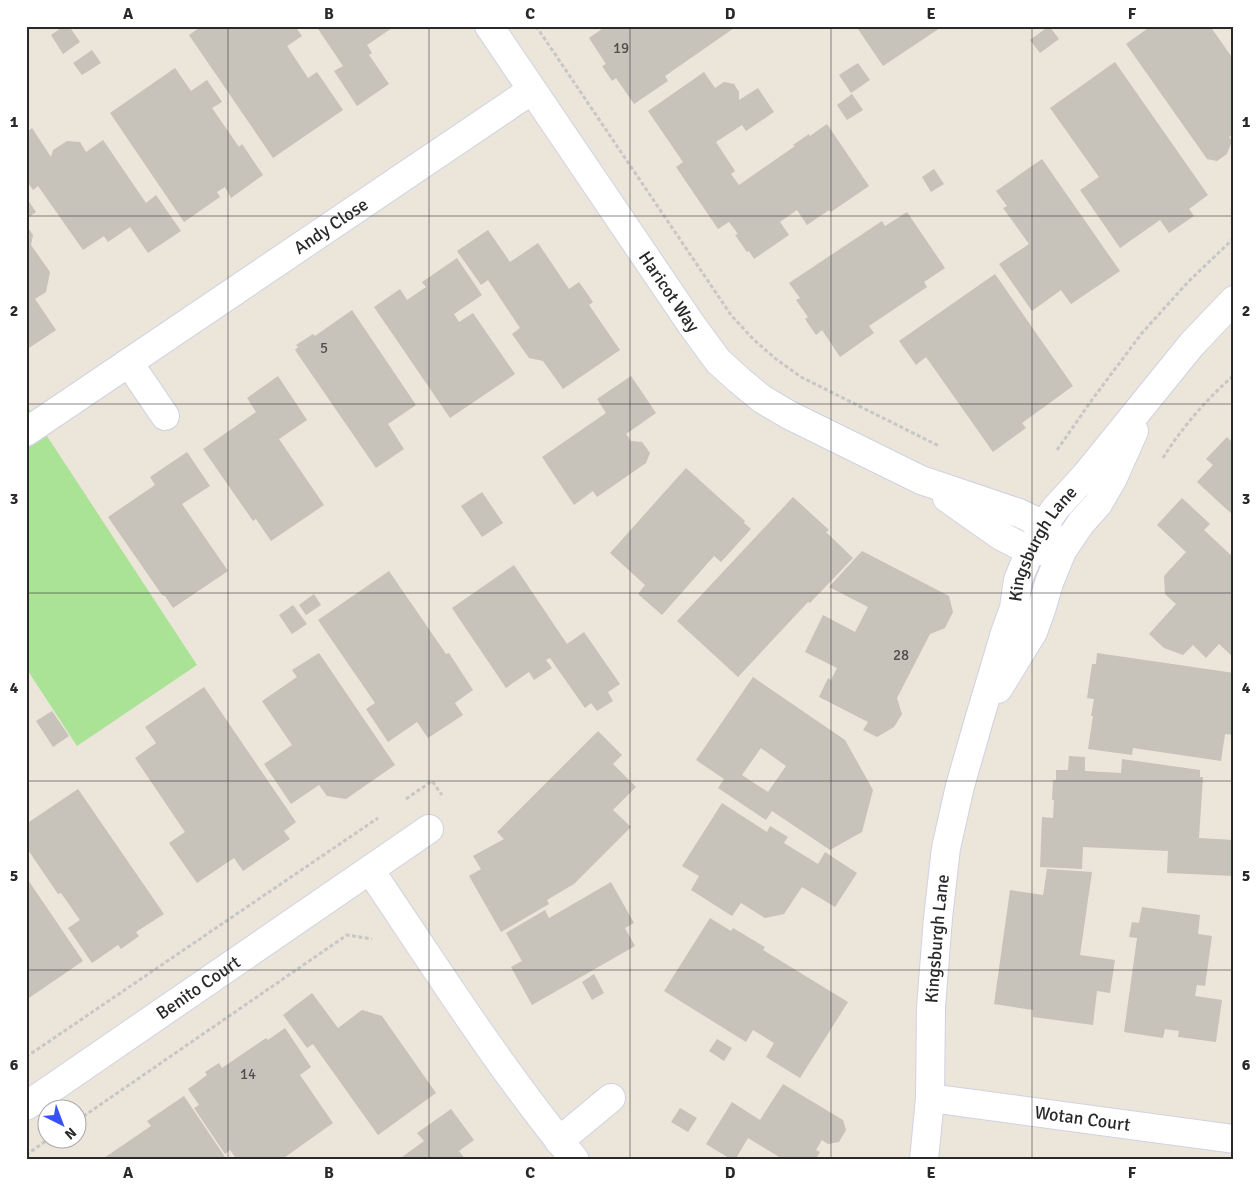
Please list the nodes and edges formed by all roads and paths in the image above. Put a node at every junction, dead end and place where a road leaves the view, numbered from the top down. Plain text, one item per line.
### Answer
1 (489, 26) edge
2 (536, 26) edge
3 (532, 90) junction
4 (1234, 300) edge
5 (129, 363) junction
6 (1152, 393) junction
7 (165, 416) dead end
8 (26, 432) edge
9 (945, 449) dead end
10 (921, 480) junction
11 (1044, 525) junction
12 (1030, 551) junction
13 (1062, 551) junction
14 (979, 720) junction
15 (429, 829) dead end
16 (370, 870) junction
17 (376, 939) dead end
18 (611, 1098) dead end
19 (930, 1098) junction
20 (26, 1106) edge
21 (88, 1113) edge
22 (1234, 1139) edge
23 (38, 1146) edge
24 (567, 1150) edge
25 (26, 1155) edge
26 (924, 1160) edge

1 - 3 street, Haricot Way
2 - 9 path
3 - 5 street, Andy Close
3 - 10 street, Haricot Way
4 - 6 street, Kingsburgh Lane
5 - 7 street
5 - 8 street, Andy Close
6 - 11 street, Kingsburgh Lane
6 - 13 street, Kingsburgh Lane
10 - 11 street, Haricot Way
10 - 12 street, Haricot Way
11 - 12 street, Kingsburgh Lane
11 - 13 street, Haricot Way
12 - 13 street, Haricot Way
12 - 14 street, Kingsburgh Lane
13 - 14 street, Kingsburgh Lane
14 - 19 street, Kingsburgh Lane
15 - 16 street, Benito Court
16 - 20 street, Benito Court
16 - 24 street
17 - 21 path
18 - 24 street
19 - 22 street, Wotan Court
19 - 26 street, Kingsburgh Lane
23 - 25 path

